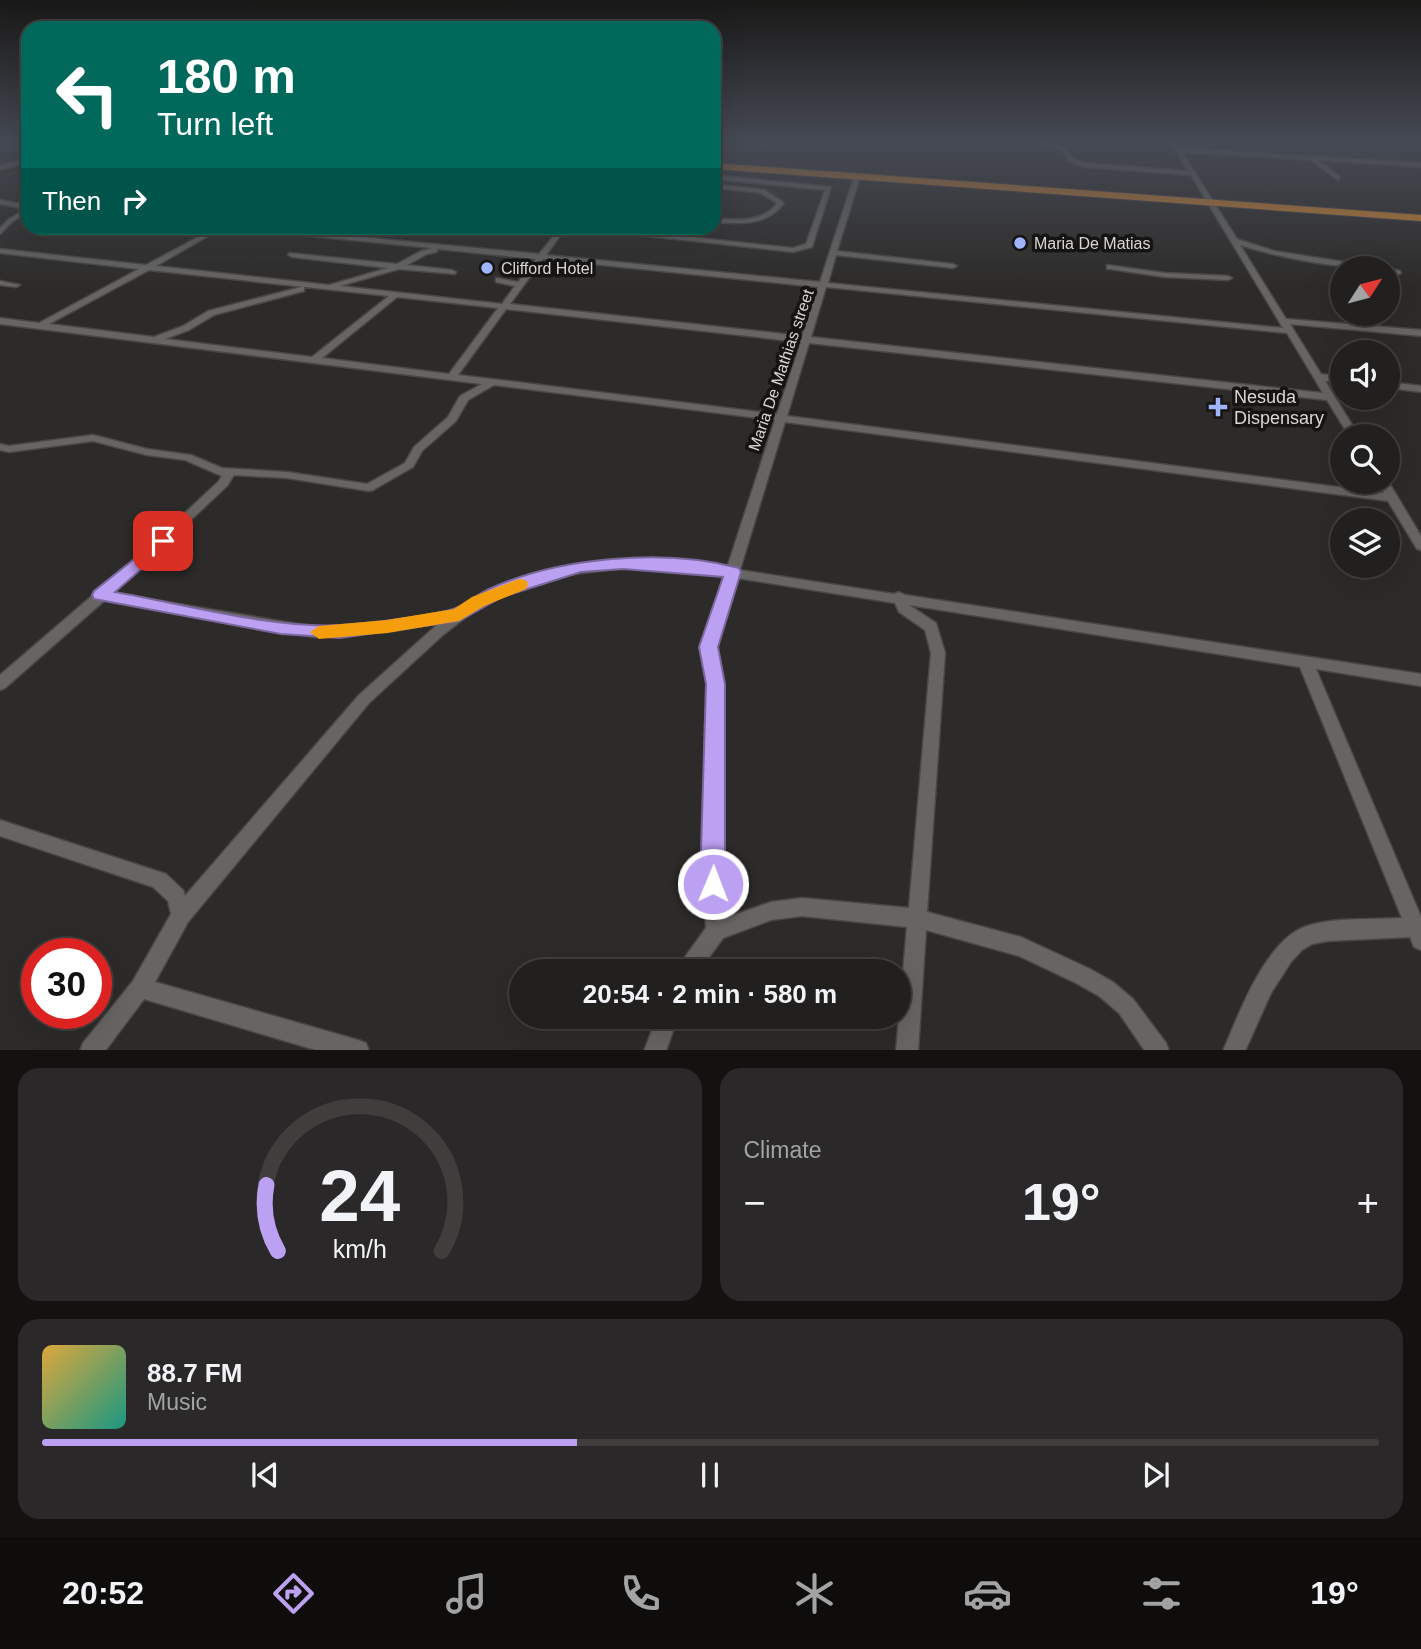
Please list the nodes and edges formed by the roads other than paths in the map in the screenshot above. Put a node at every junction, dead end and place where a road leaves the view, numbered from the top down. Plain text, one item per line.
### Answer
1 (756, 190) edge
2 (828, 190) edge
3 (854, 190) edge
4 (1042, 190) edge
5 (1205, 190) edge
6 (0, 202) edge
7 (1212, 202) junction
8 (21, 207) edge
9 (21, 213) edge
10 (13, 218) junction
11 (1421, 218) edge
12 (0, 221) edge
13 (723, 221) joint
14 (721, 224) edge
15 (0, 232) edge
16 (206, 235) edge
17 (324, 235) edge
18 (558, 235) edge
19 (660, 235) edge
20 (712, 235) edge
21 (1235, 240) junction
22 (708, 241) junction
23 (462, 248) junction
24 (0, 251) edge
25 (835, 253) junction
26 (292, 255) dead end
27 (543, 257) junction
28 (1330, 261) edge
29 (402, 265) junction
30 (953, 266) dead end
31 (145, 267) junction
32 (1110, 267) dead end
33 (452, 272) dead end
34 (1228, 278) dead end
35 (499, 280) dead end
36 (0, 283) edge
37 (517, 284) junction
38 (16, 285) dead end
39 (826, 285) junction
40 (311, 286) junction
41 (323, 287) junction
42 (395, 295) junction
43 (502, 308) junction
44 (0, 321) edge
45 (1284, 321) junction
46 (40, 326) junction
47 (1290, 331) junction
48 (1421, 332) edge
49 (152, 340) junction
50 (806, 341) junction
51 (313, 361) junction
52 (452, 376) junction
53 (1318, 377) junction
54 (1330, 378) edge
55 (494, 382) junction
56 (1400, 386) edge
57 (1421, 389) edge
58 (1330, 397) joint
59 (781, 418) junction
60 (0, 447) edge
61 (224, 471) junction
62 (1390, 494) edge
63 (1392, 498) junction
64 (1421, 546) edge
65 (733, 572) junction
66 (100, 595) junction
67 (899, 597) junction
68 (459, 614) junction
69 (1306, 663) junction
70 (1421, 680) edge
71 (0, 684) edge
72 (0, 828) edge
73 (181, 915) junction
74 (915, 918) junction
75 (716, 931) junction
76 (1418, 934) edge
77 (696, 959) edge
78 (140, 988) junction
79 (663, 1029) edge
80 (92, 1050) edge
81 (355, 1050) edge
82 (655, 1050) edge
83 (907, 1050) edge
84 (1157, 1050) edge
85 (1234, 1050) edge

1 - 13 street
2 - 22 street
3 - 25 street, Maria De Mathias street
4 - 7 highway
5 - 7 street
6 - 8 street
7 - 11 highway
7 - 21 street
9 - 10 street
10 - 12 street
10 - 15 street
13 - 14 street
16 - 31 street
17 - 23 street
18 - 27 street
19 - 22 street
20 - 22 street
21 - 28 street
21 - 45 street
23 - 27 street
23 - 29 street
24 - 31 street
25 - 30 street
25 - 39 street, Maria De Mathias street
26 - 29 street
27 - 37 street
27 - 39 street
29 - 33 street
29 - 41 street
31 - 40 street
31 - 46 street
32 - 34 street
35 - 37 street
36 - 38 street
37 - 43 street
39 - 47 street
39 - 50 street, Maria De Mathias street
40 - 41 street
40 - 49 street
41 - 42 street
42 - 43 street
42 - 51 street
43 - 50 street
43 - 52 street
44 - 46 street
45 - 47 street
45 - 48 street
46 - 49 street
47 - 53 street
49 - 51 street
50 - 58 street
50 - 59 street, Maria De Mathias street
51 - 52 street
52 - 55 street
53 - 54 street
53 - 58 street
55 - 59 street
55 - 61 street
56 - 57 street
59 - 63 street
59 - 65 street, Maria De Mathias street
60 - 61 street
61 - 66 street
62 - 63 street
63 - 64 street
65 - 67 street
65 - 68 street
65 - 75 street, Maria De Mathias street
66 - 68 street
66 - 71 street
67 - 69 street
67 - 74 street
68 - 73 street
69 - 70 street
69 - 76 street
72 - 73 street
73 - 78 street
74 - 75 street
74 - 83 street
74 - 84 street
75 - 77 street
76 - 85 street
78 - 80 street
78 - 81 street
79 - 82 street

